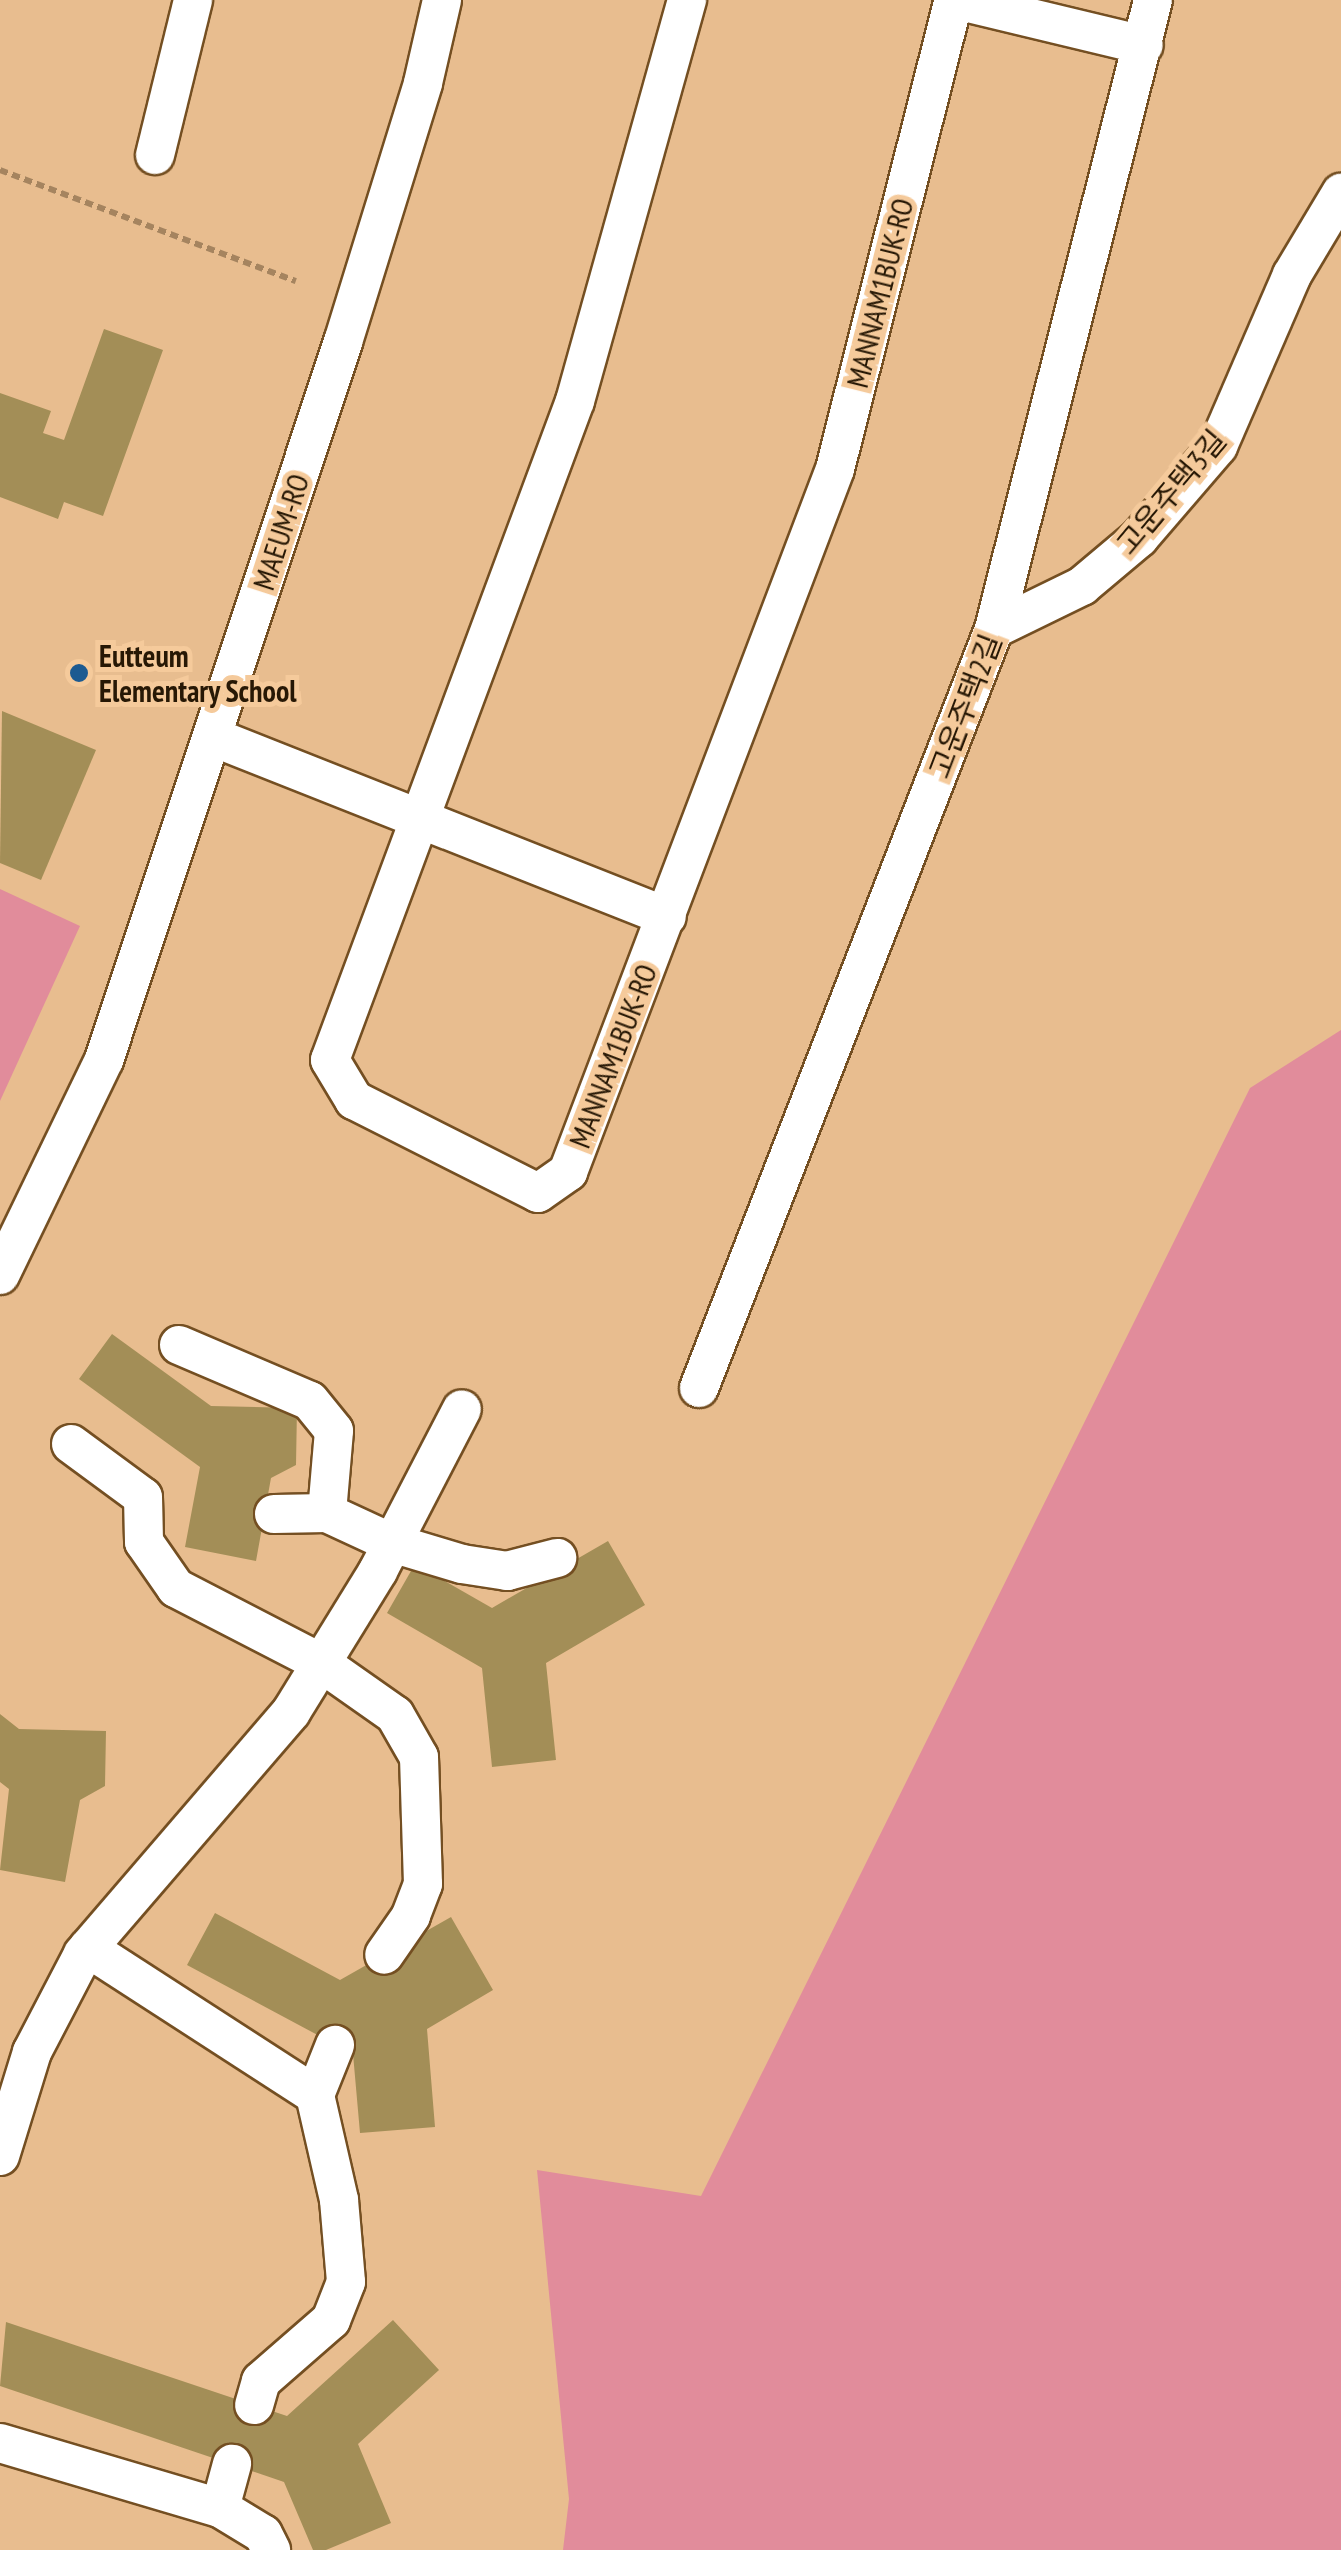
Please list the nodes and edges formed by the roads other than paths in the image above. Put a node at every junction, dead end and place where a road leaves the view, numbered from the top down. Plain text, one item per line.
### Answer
1 (193, 0) edge
2 (442, 0) edge
3 (687, 0) edge
4 (955, 0) edge
5 (1153, 0) edge
6 (1144, 45) junction
7 (155, 155) dead end
8 (1341, 193) edge
9 (994, 630) junction
10 (214, 738) junction
11 (419, 818) junction
12 (667, 917) junction
13 (11, 1233) edge
14 (0, 1275) edge
15 (179, 1345) dead end
16 (699, 1388) dead end
17 (462, 1409) dead end
18 (70, 1444) dead end
19 (327, 1513) junction
20 (274, 1514) dead end
21 (392, 1544) junction
22 (556, 1558) dead end
23 (321, 1663) junction
24 (88, 1948) junction
25 (384, 1955) dead end
26 (335, 2044) dead end
27 (13, 2062) edge
28 (315, 2095) junction
29 (0, 2156) edge
30 (254, 2405) dead end
31 (0, 2443) edge
32 (232, 2464) dead end
33 (220, 2508) junction
34 (271, 2550) edge

1 - 7 street
2 - 10 street, MAEUM-RO
3 - 11 street, MANNAM1BUK-RO
4 - 6 street
4 - 12 street, MANNAM1BUK-RO
5 - 6 street, 고운주택2길
6 - 9 street, 고운주택2길
8 - 9 street, 고운주택3길
9 - 16 street, 고운주택2길
10 - 11 street
10 - 13 street, MAEUM-RO
11 - 12 street
11 - 12 street, MANNAM1BUK-RO
13 - 14 street, MAEUM-RO
15 - 19 street
17 - 21 street
18 - 23 street
19 - 20 street
19 - 21 street
21 - 22 street
21 - 23 street
23 - 24 street
23 - 25 street
24 - 27 street
24 - 28 street
26 - 28 street
27 - 29 street
28 - 30 street
31 - 33 street
32 - 33 street
33 - 34 street

